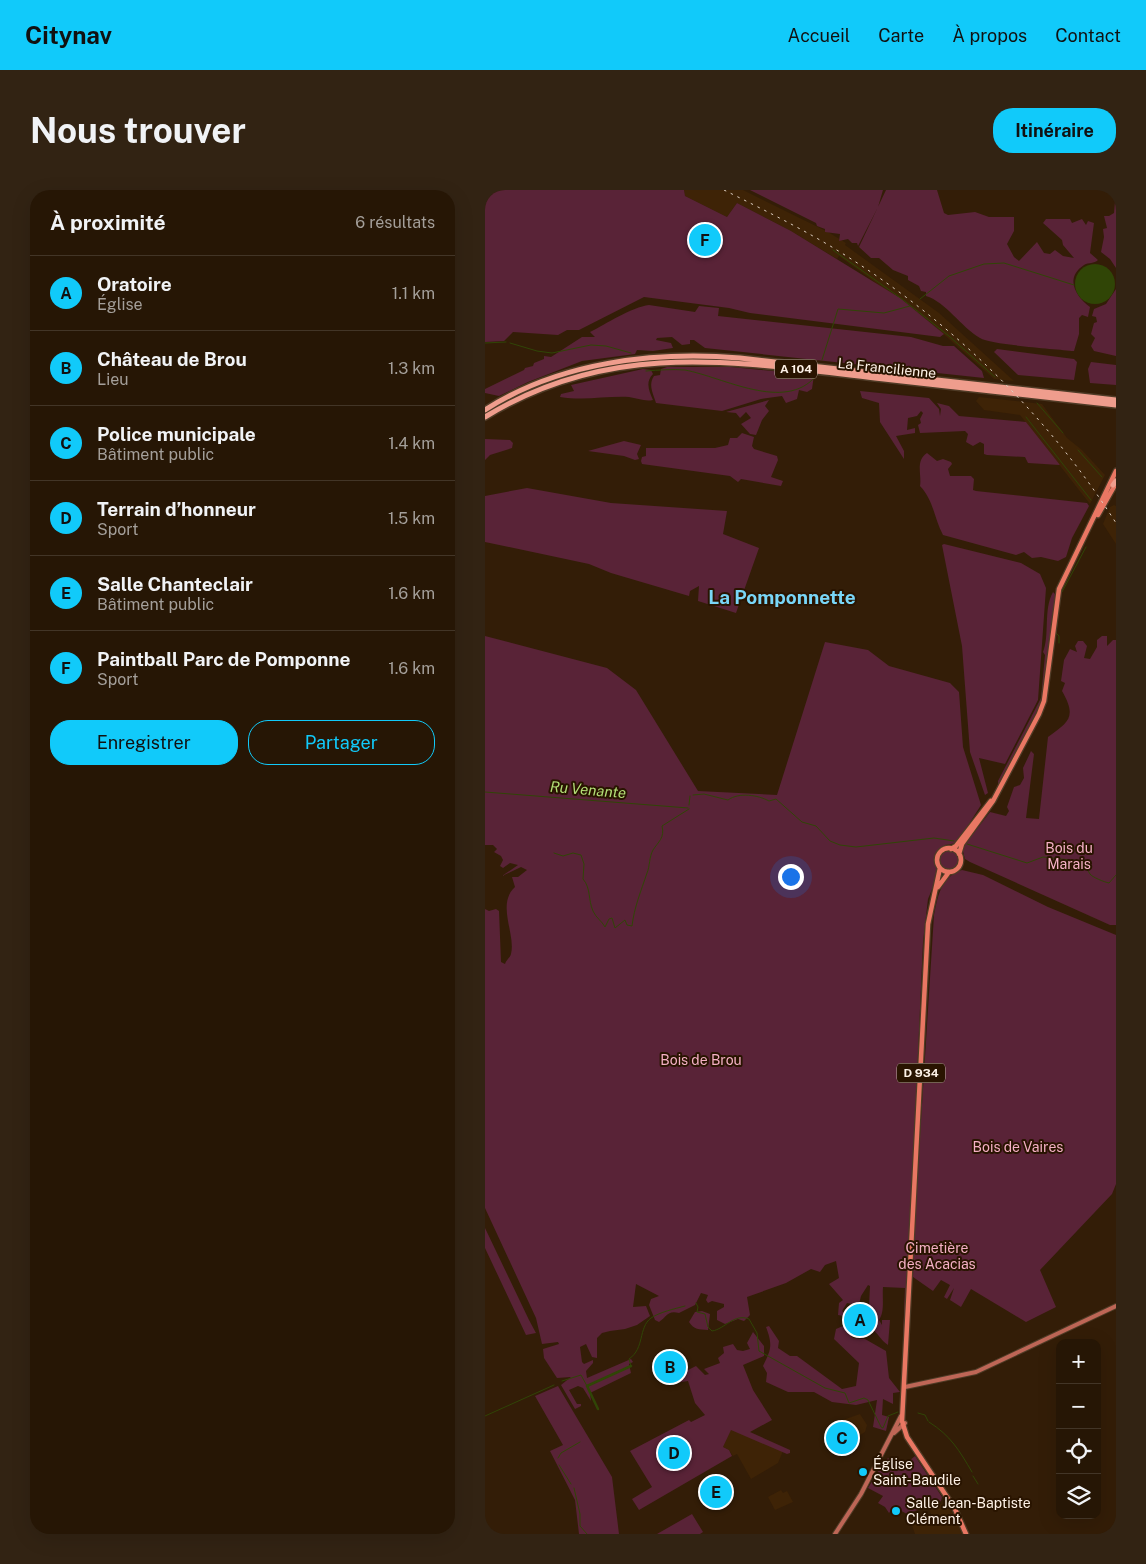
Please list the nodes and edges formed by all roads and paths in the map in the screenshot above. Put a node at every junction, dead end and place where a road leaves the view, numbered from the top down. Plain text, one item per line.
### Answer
1 (1116, 400) edge
2 (1116, 405) edge
3 (485, 410) edge
4 (485, 417) edge
5 (1116, 471) edge
6 (1115, 483) edge
7 (1058, 594) junction
8 (999, 790) junction
9 (951, 849) junction
10 (959, 854) junction
11 (940, 868) junction
12 (949, 872) junction
13 (931, 902) junction
14 (1116, 1306) edge
15 (905, 1387) junction
16 (902, 1427) junction
17 (835, 1534) edge
18 (967, 1534) edge

1 - 3 highway, La Francilienne / A 104
2 - 4 highway, La Francilienne / A 104
5 - 7 main road
6 - 7 main road
7 - 8 main road
8 - 9 main road
8 - 10 main road
9 - 10 main road
9 - 11 main road
10 - 12 main road
11 - 12 main road
11 - 13 main road, D 934
12 - 13 main road, D 934
13 - 15 main road, D 934
14 - 15 main road
15 - 16 main road, D 934
16 - 17 main road
16 - 18 main road, D 934
16 - 18 main road, D 934

